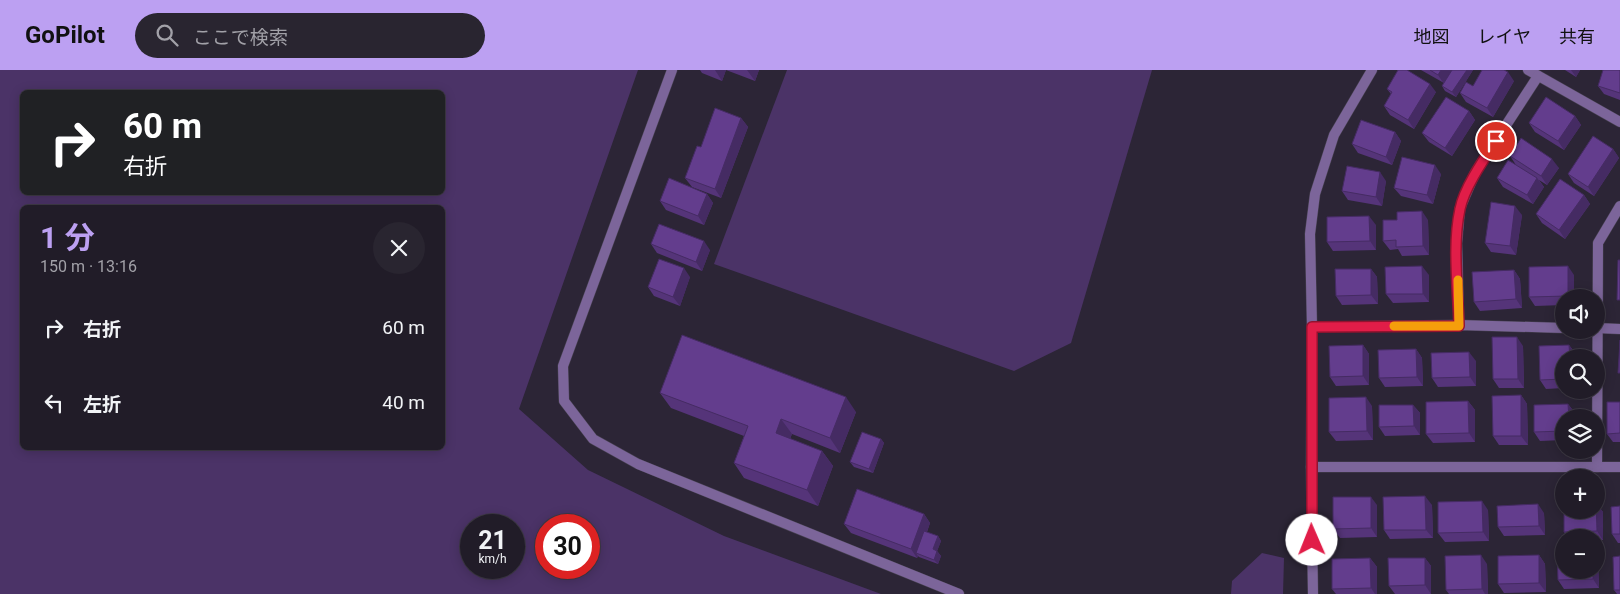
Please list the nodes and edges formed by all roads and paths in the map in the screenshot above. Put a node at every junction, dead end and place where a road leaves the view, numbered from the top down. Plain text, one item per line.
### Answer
1 (672, 70) edge
2 (1372, 70) edge
3 (1528, 70) edge
4 (1538, 76) junction
5 (1620, 122) edge
6 (1620, 206) edge
7 (1597, 289) edge
8 (1459, 326) junction
9 (1312, 327) junction
10 (1555, 328) edge
11 (1605, 328) edge
12 (1620, 329) edge
13 (1597, 339) edge
14 (1311, 467) junction
15 (1597, 467) junction
16 (1620, 467) edge
17 (959, 594) edge
18 (1313, 594) edge

1 - 17 street
2 - 9 street
3 - 4 street
4 - 5 street
4 - 8 street
6 - 7 street
8 - 9 street
8 - 10 street
9 - 14 street
11 - 12 street
13 - 15 street
14 - 15 street
14 - 18 street
15 - 16 street

